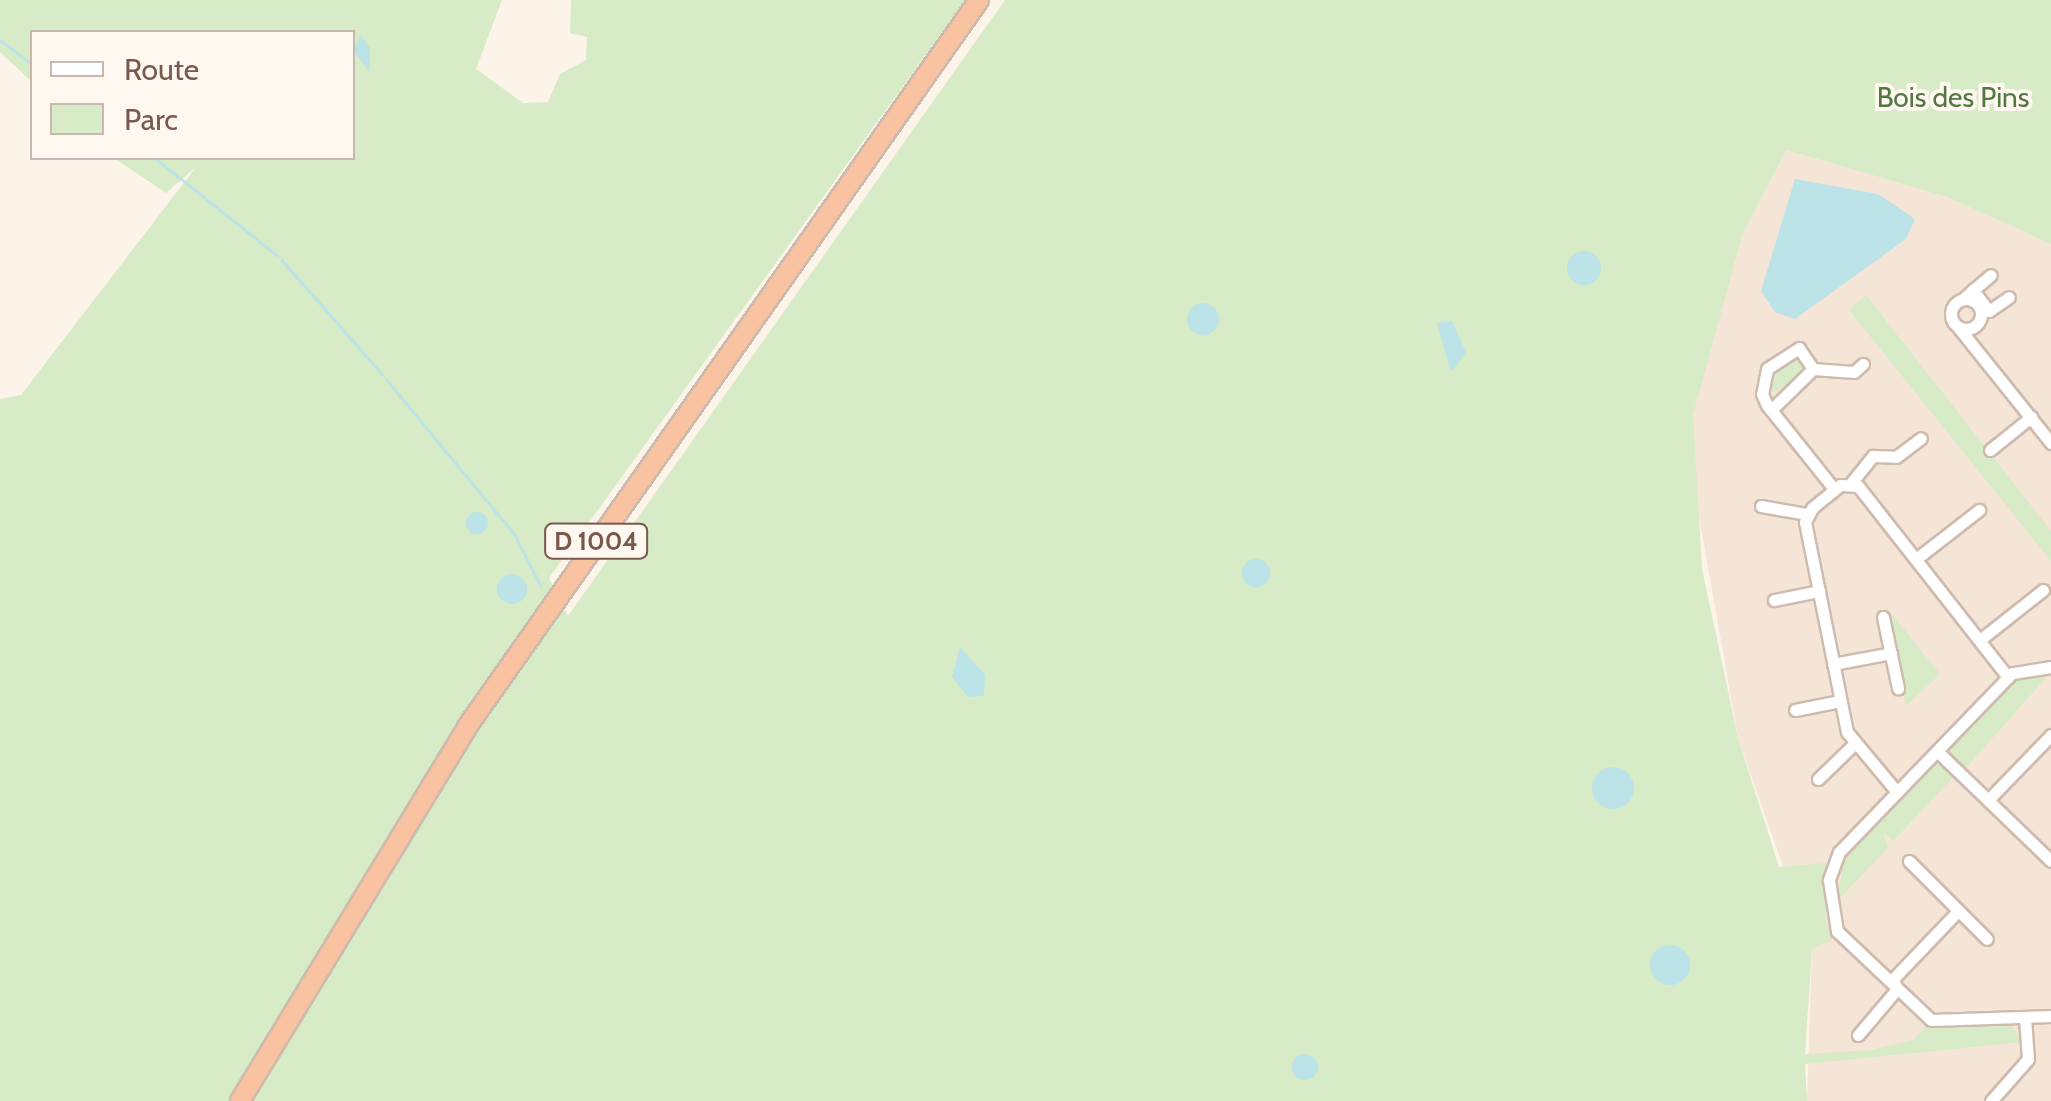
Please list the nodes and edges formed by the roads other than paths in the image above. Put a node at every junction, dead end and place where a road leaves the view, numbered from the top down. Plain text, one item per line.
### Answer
1 (979, 0) edge
2 (992, 0) edge
3 (1991, 276) dead end
4 (1968, 294) junction
5 (2009, 297) dead end
6 (1978, 304) junction
7 (1958, 327) junction
8 (1863, 364) dead end
9 (1813, 369) junction
10 (1771, 410) junction
11 (2031, 417) junction
12 (1920, 438) dead end
13 (2051, 443) edge
14 (1990, 450) dead end
15 (1851, 483) junction
16 (1834, 489) junction
17 (1761, 506) dead end
18 (1979, 510) dead end
19 (1808, 514) junction
20 (1916, 559) junction
21 (2043, 590) dead end
22 (1819, 591) junction
23 (1774, 600) dead end
24 (1884, 618) dead end
25 (1981, 639) junction
26 (1891, 653) junction
27 (1833, 664) junction
28 (2051, 668) edge
29 (2008, 677) junction
30 (1898, 688) dead end
31 (1840, 701) junction
32 (1795, 710) dead end
33 (2051, 735) edge
34 (1852, 746) junction
35 (1937, 751) junction
36 (1818, 779) dead end
37 (1897, 792) junction
38 (1988, 800) junction
39 (2049, 856) edge
40 (1909, 861) dead end
41 (1958, 912) junction
42 (1987, 939) dead end
43 (1897, 988) junction
44 (2051, 1016) edge
45 (2025, 1018) junction
46 (1858, 1035) dead end
47 (240, 1101) edge
48 (253, 1101) edge
49 (1991, 1101) edge

1 - 47 highway, D 1004
2 - 48 highway, D 1004
3 - 4 street
4 - 6 street
4 - 7 street
5 - 6 street
6 - 7 street
7 - 11 street
8 - 9 street
9 - 10 street
9 - 10 street
10 - 16 street
11 - 13 street
11 - 14 street
12 - 15 street
15 - 16 street
15 - 20 street
16 - 19 street
17 - 19 street
18 - 20 street
19 - 22 street
20 - 25 street
21 - 25 street
22 - 23 street
22 - 27 street
24 - 26 street
25 - 29 street
26 - 27 street
26 - 30 street
27 - 31 street
28 - 29 street
29 - 35 street
31 - 32 street
31 - 34 street
33 - 38 street
34 - 36 street
34 - 37 street
35 - 37 street
35 - 38 street
37 - 43 street
38 - 39 street
40 - 41 street
41 - 42 street
41 - 43 street
43 - 45 street
43 - 46 street
44 - 45 street
45 - 49 street

